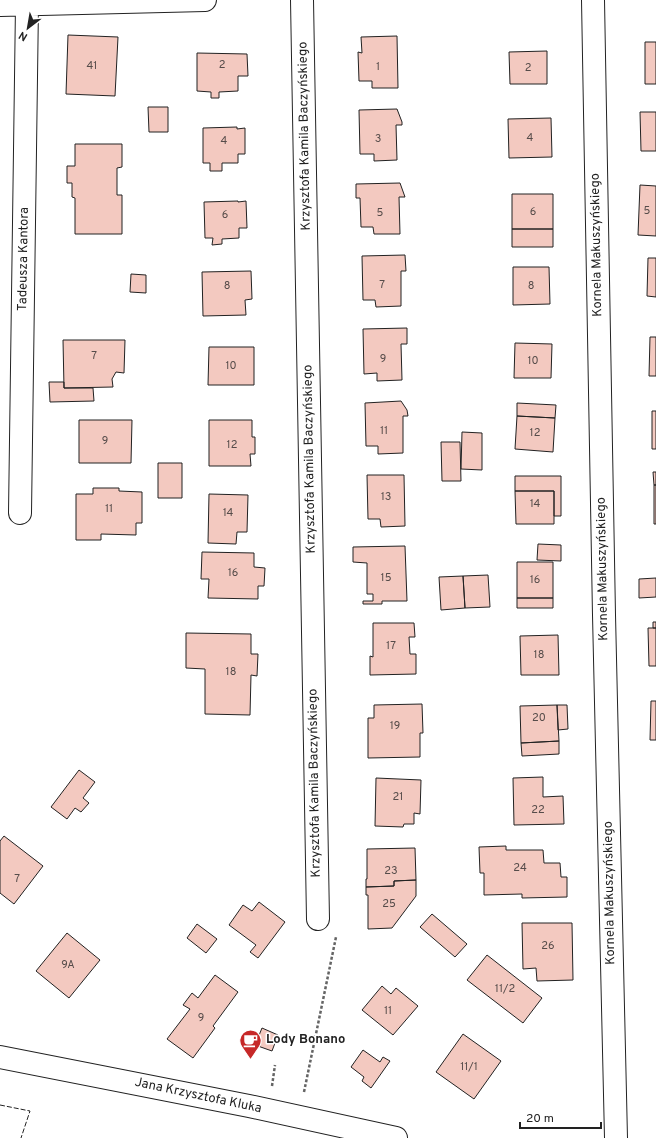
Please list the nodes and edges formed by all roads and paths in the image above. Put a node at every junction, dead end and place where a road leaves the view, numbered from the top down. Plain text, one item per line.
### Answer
1 (204, 0) edge
2 (302, 0) edge
3 (592, 0) edge
4 (0, 5) edge
5 (27, 5) junction
6 (20, 513) dead end
7 (318, 919) dead end
8 (336, 934) dead end
9 (0, 1057) edge
10 (303, 1099) dead end
11 (396, 1138) edge
12 (616, 1138) edge

1 - 5 street
2 - 7 street, Krzysztofa Kamila Baczyńskiego
3 - 12 street, Kornela Makuszyńskiego
4 - 5 street
5 - 6 street, Tadeusza Kantora
8 - 10 path
9 - 11 street, Jana Krzysztofa Kluka

